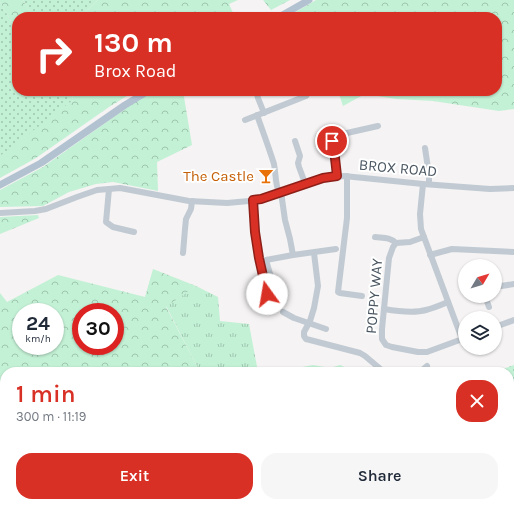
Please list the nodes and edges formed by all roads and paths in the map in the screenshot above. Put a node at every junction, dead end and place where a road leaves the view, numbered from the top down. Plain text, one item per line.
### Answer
1 (309, 0) edge
2 (288, 12) edge
3 (140, 96) edge
4 (258, 96) edge
5 (306, 96) edge
6 (264, 113) junction
7 (257, 116) junction
8 (245, 120) dead end
9 (378, 126) dead end
10 (295, 141) dead end
11 (424, 149) dead end
12 (337, 176) junction
13 (347, 176) junction
14 (305, 184) junction
15 (426, 184) junction
16 (0, 185) edge
17 (109, 188) junction
18 (514, 188) edge
19 (280, 192) junction
20 (253, 200) junction
21 (192, 201) junction
22 (0, 213) edge
23 (135, 231) dead end
24 (375, 237) dead end
25 (424, 237) junction
26 (396, 243) junction
27 (336, 249) dead end
28 (514, 252) edge
29 (182, 253) dead end
30 (314, 253) junction
31 (293, 255) junction
32 (430, 255) junction
33 (514, 284) edge
34 (502, 286) edge
35 (274, 291) dead end
36 (267, 294) dead end
37 (362, 296) dead end
38 (448, 302) junction
39 (488, 303) edge
40 (489, 307) dead end
41 (384, 309) junction
42 (283, 312) dead end
43 (514, 320) edge
44 (309, 323) junction
45 (502, 324) edge
46 (458, 326) edge
47 (326, 329) dead end
48 (458, 340) edge
49 (378, 367) edge

1 - 2 main road
3 - 16 main road
4 - 6 street
5 - 6 street
6 - 7 street
7 - 8 street
7 - 19 street
9 - 12 street
10 - 14 street
11 - 15 street
12 - 13 street, BROX ROAD
12 - 14 street, BROX ROAD
13 - 15 street, BROX ROAD
13 - 37 street
14 - 19 street, BROX ROAD
15 - 18 street, BROX ROAD
15 - 25 street
17 - 21 street, BROX ROAD
17 - 22 street, BROX ROAD
17 - 23 street
19 - 20 street, BROX ROAD
19 - 31 street
20 - 21 street, BROX ROAD
20 - 36 street
21 - 29 street
24 - 26 street, POPPY WAY
25 - 26 street, POPPY WAY
25 - 32 street
26 - 41 street, POPPY WAY
27 - 30 street
28 - 32 street
30 - 31 street
30 - 44 street
31 - 35 street
32 - 38 street
33 - 34 street
38 - 41 street
38 - 46 street
39 - 40 street
41 - 48 street, POPPY WAY
42 - 44 street
43 - 45 street
44 - 47 street
44 - 49 street

